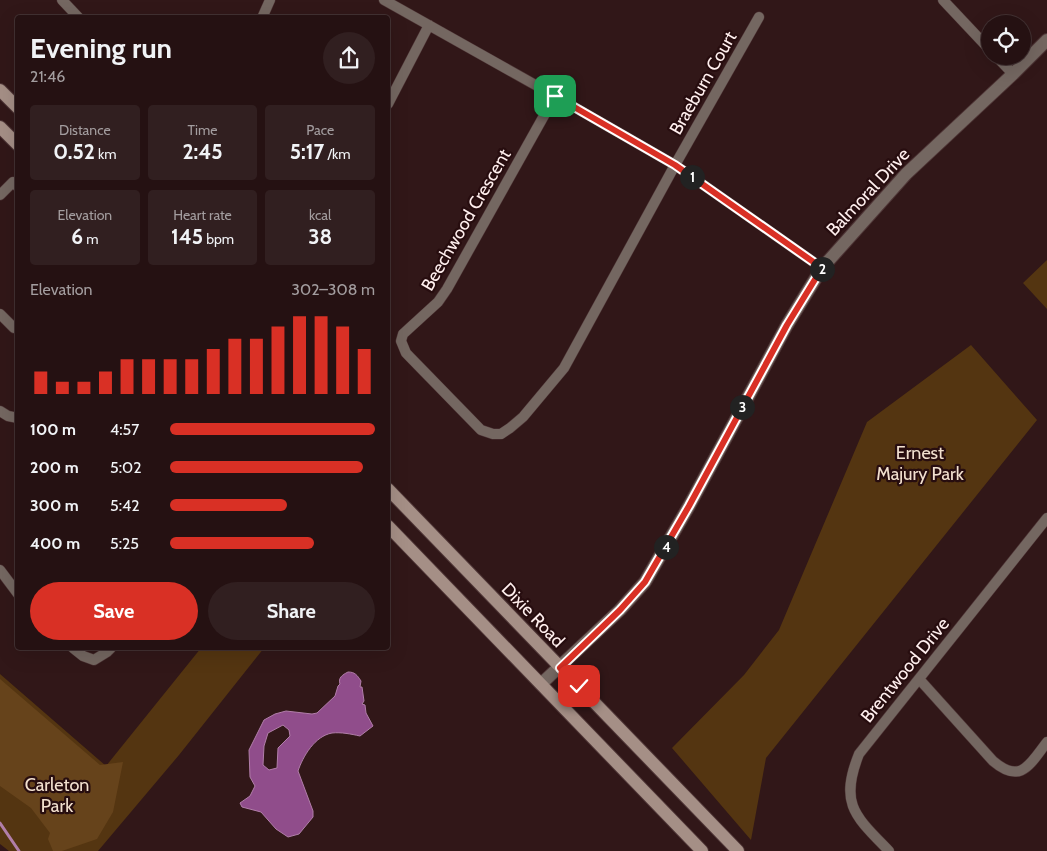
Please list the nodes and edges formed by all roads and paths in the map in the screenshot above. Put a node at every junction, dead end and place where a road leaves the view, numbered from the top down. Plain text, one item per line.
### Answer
1 (62, 0) edge
2 (270, 0) edge
3 (384, 0) edge
4 (943, 0) edge
5 (76, 15) edge
6 (263, 15) edge
7 (759, 16) dead end
8 (429, 25) junction
9 (981, 40) edge
10 (1047, 40) edge
11 (1004, 65) edge
12 (1013, 74) junction
13 (0, 90) edge
14 (555, 96) junction
15 (390, 100) edge
16 (15, 105) edge
17 (0, 127) edge
18 (15, 142) edge
19 (675, 165) junction
20 (15, 184) edge
21 (0, 195) edge
22 (822, 268) junction
23 (0, 314) edge
24 (15, 328) edge
25 (0, 410) edge
26 (15, 417) edge
27 (390, 491) edge
28 (1047, 518) edge
29 (390, 528) edge
30 (0, 570) edge
31 (15, 590) edge
32 (75, 650) edge
33 (109, 650) edge
34 (560, 668) junction
35 (920, 680) junction
36 (541, 684) junction
37 (1047, 742) edge
38 (702, 851) edge
39 (738, 851) edge
40 (889, 851) edge

1 - 5 street
2 - 6 street
3 - 8 street
4 - 9 street
7 - 19 street, Braeburn Court
8 - 14 street
8 - 15 street
10 - 12 street, Balmoral Drive
11 - 12 street
12 - 22 street, Balmoral Drive
13 - 16 main road
14 - 19 street
14 - 19 street, Beechwood Crescent
17 - 18 main road
19 - 22 street
20 - 21 street
22 - 34 street, Balmoral Drive
23 - 24 street
25 - 26 street
27 - 34 main road, Dixie Road
28 - 35 street, Brentwood Drive
29 - 36 main road
30 - 31 street
32 - 33 street
34 - 36 street, Balmoral Drive
34 - 39 main road, Dixie Road
35 - 37 street
35 - 40 street, Brentwood Drive
36 - 38 main road

